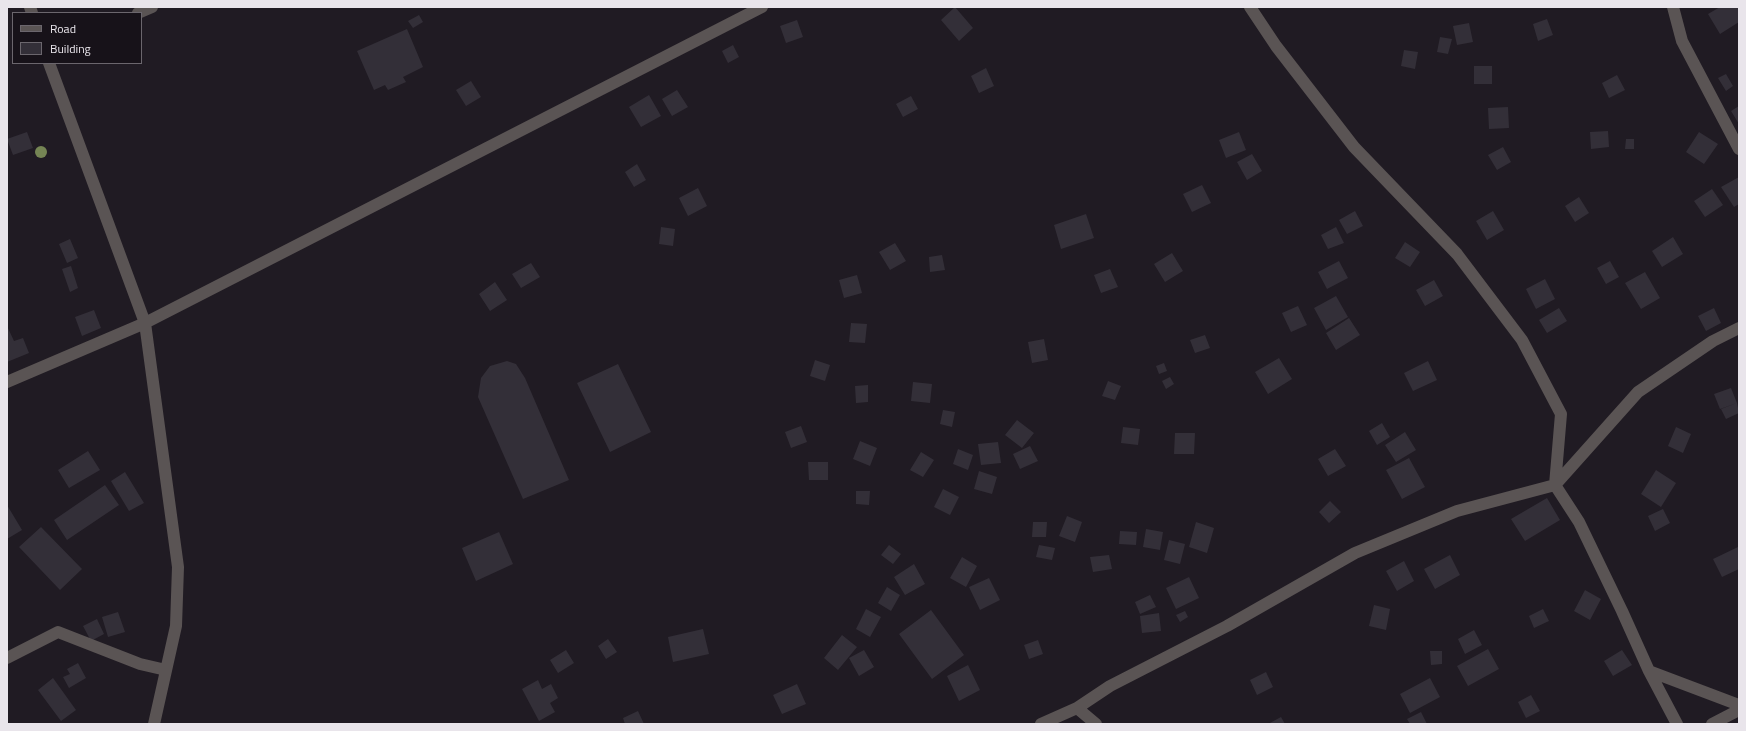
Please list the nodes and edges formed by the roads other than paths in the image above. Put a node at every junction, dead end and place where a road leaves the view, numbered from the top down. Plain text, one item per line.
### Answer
1 (152, 7) edge
2 (762, 7) edge
3 (1250, 7) edge
4 (1673, 7) edge
5 (140, 12) edge
6 (49, 64) edge
7 (1739, 148) edge
8 (145, 323) junction
9 (1739, 328) edge
10 (7, 382) edge
11 (1555, 485) junction
12 (7, 658) edge
13 (166, 670) junction
14 (1649, 671) junction
15 (1739, 706) edge
16 (1078, 708) junction
17 (1739, 710) edge
18 (154, 724) edge
19 (1041, 724) edge
20 (1096, 724) edge
21 (1677, 724) edge
22 (1712, 724) edge

1 - 5 street
2 - 8 street
3 - 11 street
4 - 7 street
6 - 8 street
8 - 10 street
8 - 13 street
9 - 11 street
11 - 14 street
11 - 16 street
12 - 13 street
13 - 18 street
14 - 15 street
14 - 21 street
16 - 19 street
16 - 20 street
17 - 22 street

